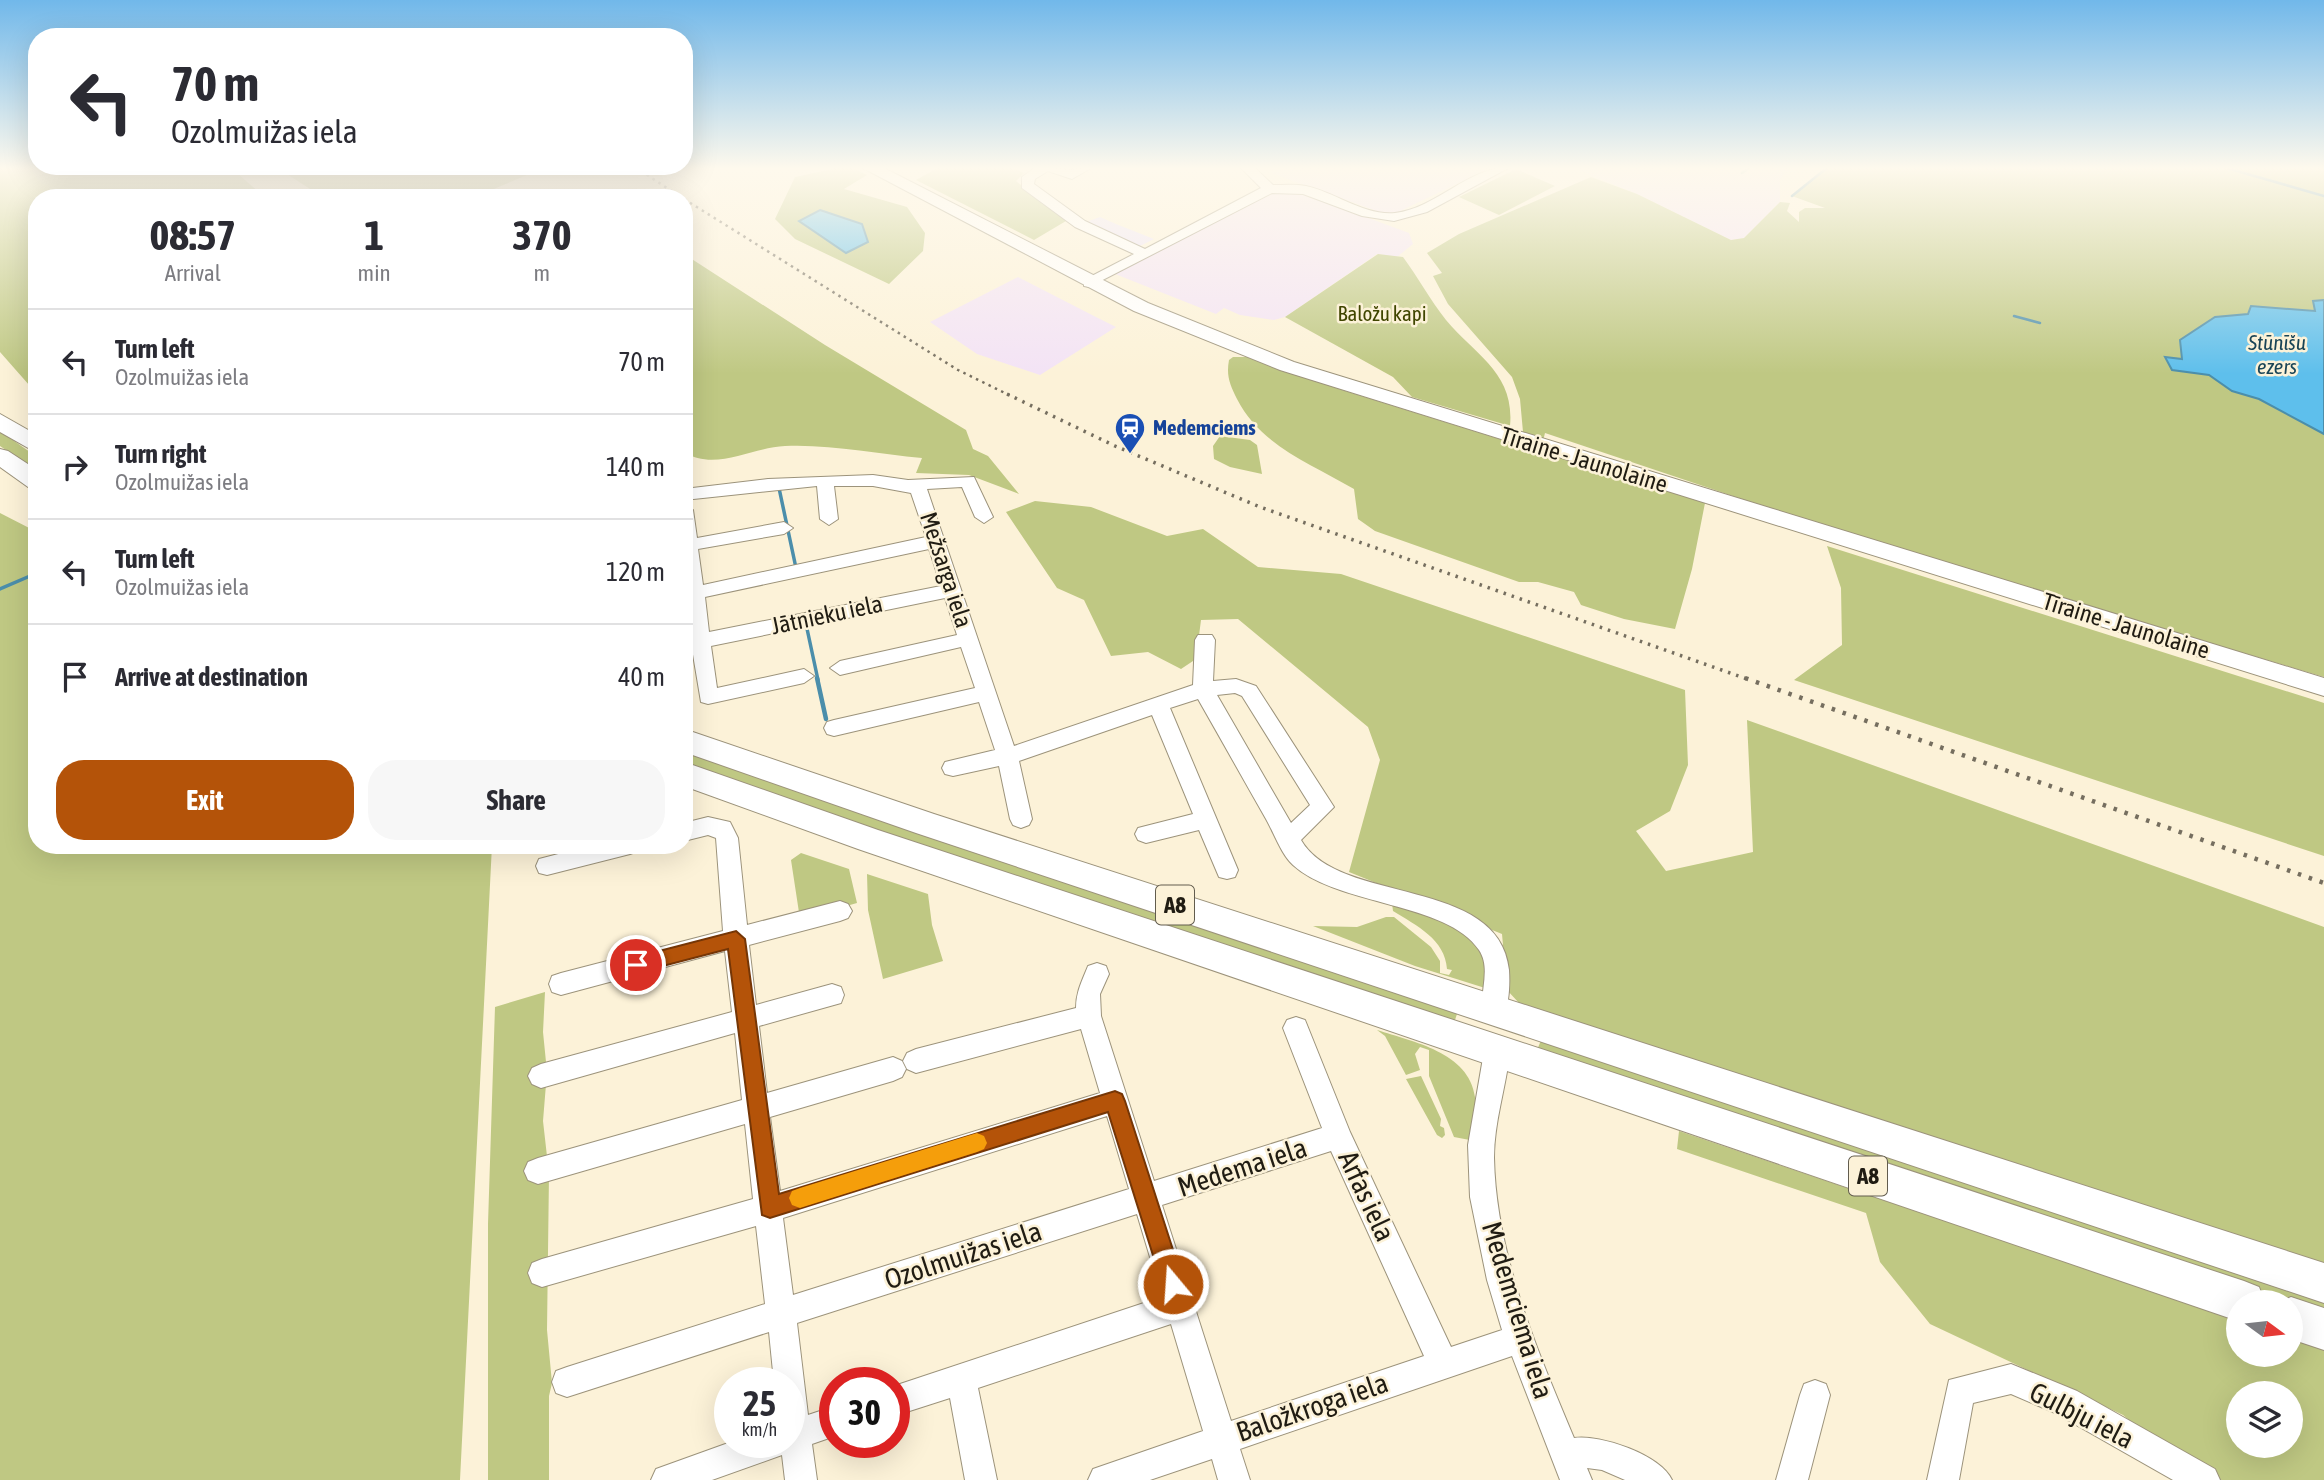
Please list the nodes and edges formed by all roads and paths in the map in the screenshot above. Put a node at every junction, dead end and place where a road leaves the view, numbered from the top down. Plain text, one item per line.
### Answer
1 (1000, 236) edge
2 (1109, 236) edge
3 (1179, 236) edge
4 (1145, 254) junction
5 (1089, 283) junction
6 (0, 421) edge
7 (28, 440) edge
8 (0, 456) edge
9 (28, 476) edge
10 (825, 482) junction
11 (911, 485) junction
12 (693, 494) edge
13 (984, 517) dead end
14 (830, 519) dead end
15 (784, 528) dead end
16 (937, 541) junction
17 (693, 544) edge
18 (953, 590) junction
19 (693, 593) edge
20 (693, 619) edge
21 (968, 639) junction
22 (1205, 640) dead end
23 (696, 644) edge
24 (839, 667) dead end
25 (804, 676) dead end
26 (2324, 687) edge
27 (1203, 689) junction
28 (985, 693) junction
29 (1159, 706) junction
30 (834, 728) dead end
31 (693, 743) edge
32 (1007, 755) junction
33 (953, 768) dead end
34 (693, 777) edge
35 (1206, 818) junction
36 (1021, 819) dead end
37 (693, 830) edge
38 (1146, 834) dead end
39 (1288, 839) junction
40 (594, 854) edge
41 (547, 866) dead end
42 (1227, 870) dead end
43 (840, 911) dead end
44 (736, 939) junction
45 (1097, 974) dead end
46 (561, 984) dead end
47 (832, 995) dead end
48 (1494, 1010) junction
49 (1089, 1016) junction
50 (746, 1020) junction
51 (1296, 1028) dead end
52 (1497, 1052) junction
53 (541, 1076) dead end
54 (1115, 1101) junction
55 (757, 1108) junction
56 (1338, 1136) junction
57 (538, 1171) dead end
58 (1145, 1199) junction
59 (770, 1208) junction
60 (542, 1273) dead end
61 (2324, 1283) edge
62 (2226, 1296) edge
63 (1180, 1306) junction
64 (782, 1315) junction
65 (2303, 1322) edge
66 (2324, 1329) edge
67 (1521, 1338) junction
68 (1442, 1362) junction
69 (784, 1367) edge
70 (961, 1378) junction
71 (566, 1382) dead end
72 (1815, 1395) dead end
73 (910, 1396) edge
74 (1222, 1438) junction
75 (730, 1458) edge
76 (794, 1458) edge
77 (1571, 1467) edge
78 (667, 1480) edge
79 (802, 1480) edge
80 (981, 1480) edge
81 (1104, 1480) edge
82 (1234, 1480) edge
83 (1656, 1480) edge
84 (1792, 1480) edge
85 (1943, 1480) edge
86 (2204, 1480) edge

1 - 5 main road, Tīraine - Jaunolaine
2 - 4 street
3 - 4 street
4 - 5 street
5 - 26 main road, Tīraine - Jaunolaine
6 - 7 highway
8 - 9 highway
10 - 11 street, Mežsarga iela
10 - 12 street, Mežsarga iela
10 - 14 street
11 - 13 street
11 - 16 street, Mežsarga iela
15 - 17 street
16 - 18 street, Mežsarga iela
16 - 19 street, Jātnieku iela
18 - 21 street, Mežsarga iela
18 - 23 street, Jātnieku iela
20 - 23 street
21 - 24 street
21 - 28 street, Mežsarga iela
22 - 27 street
23 - 25 street
27 - 29 street
27 - 39 street
27 - 39 street
28 - 30 street
28 - 32 street, Mežsarga iela
29 - 32 street
29 - 35 street
31 - 48 highway, A8
32 - 33 street
32 - 36 street, Mežsarga iela
34 - 52 highway, A8
35 - 38 street
35 - 42 street
37 - 44 street
39 - 48 street
40 - 41 street
43 - 44 street
44 - 46 street
44 - 50 street
45 - 49 street, Medema iela
47 - 50 street
48 - 61 highway, A8
49 - 54 street, Medema iela
49 - 55 street
50 - 53 street
50 - 55 street
51 - 56 street, Arfas iela
52 - 62 highway, A8
52 - 67 street, Medemciema iela
54 - 58 street, Medema iela
54 - 59 street
55 - 57 street
55 - 59 street
56 - 58 street, Medema iela
56 - 68 street, Arfas iela
58 - 63 street, Medema iela
58 - 64 street, Ozolmuižas iela
59 - 60 street
59 - 64 street
63 - 70 street
63 - 74 street, Medema iela
64 - 69 street
64 - 71 street, Ozolmuižas iela
65 - 66 highway
67 - 68 street, Baložkroga iela
67 - 77 street, Medemciema iela
68 - 74 street, Baložkroga iela
70 - 73 street
70 - 80 street
72 - 84 street
74 - 81 street, Baložkroga iela
74 - 82 street, Medema iela
75 - 78 street
76 - 79 street
77 - 83 street
85 - 86 street, Gulbju iela

